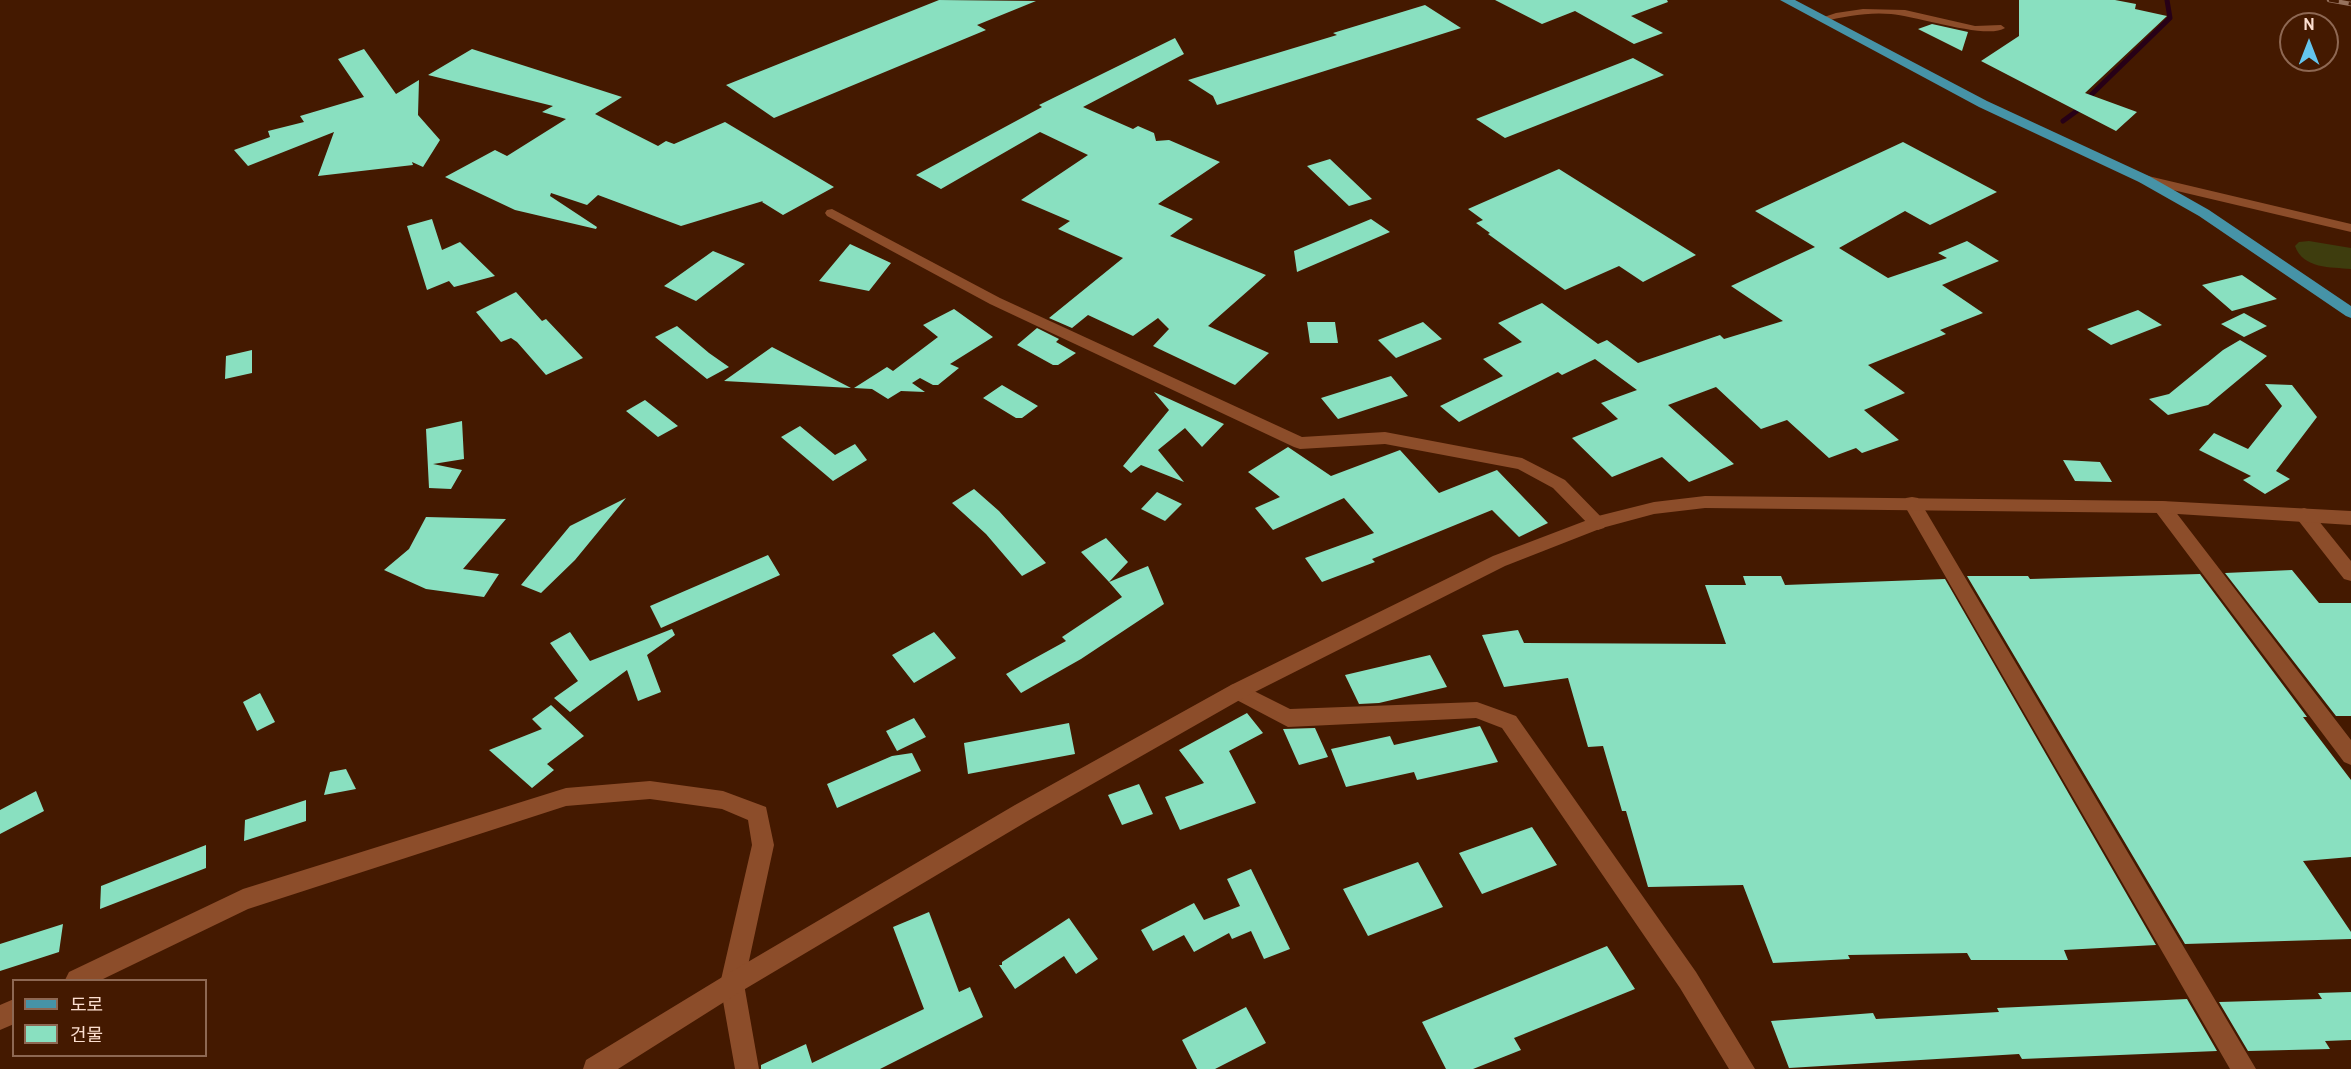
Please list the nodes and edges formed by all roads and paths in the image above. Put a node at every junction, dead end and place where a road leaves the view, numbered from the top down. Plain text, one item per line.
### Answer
1 (1786, 0) edge
2 (1822, 19) junction
3 (2001, 28) dead end
4 (2144, 179) junction
5 (832, 213) dead end
6 (2351, 228) edge
7 (2351, 313) edge
8 (1912, 503) junction
9 (2162, 507) junction
10 (2304, 515) junction
11 (2351, 518) edge
12 (1598, 523) junction
13 (2351, 574) edge
14 (1238, 691) junction
15 (2351, 756) edge
16 (81, 979) edge
17 (732, 984) junction
18 (596, 1069) edge
19 (747, 1069) edge
20 (1743, 1069) edge
21 (2244, 1069) edge

1 - 2 main road
2 - 3 lane
2 - 4 main road
4 - 6 street
4 - 7 main road
5 - 12 street
8 - 9 street
8 - 12 street
8 - 21 street
9 - 10 street
9 - 15 street
10 - 11 street
10 - 13 street
12 - 14 street
14 - 17 street
14 - 20 street
16 - 17 street
17 - 18 street
17 - 19 street

